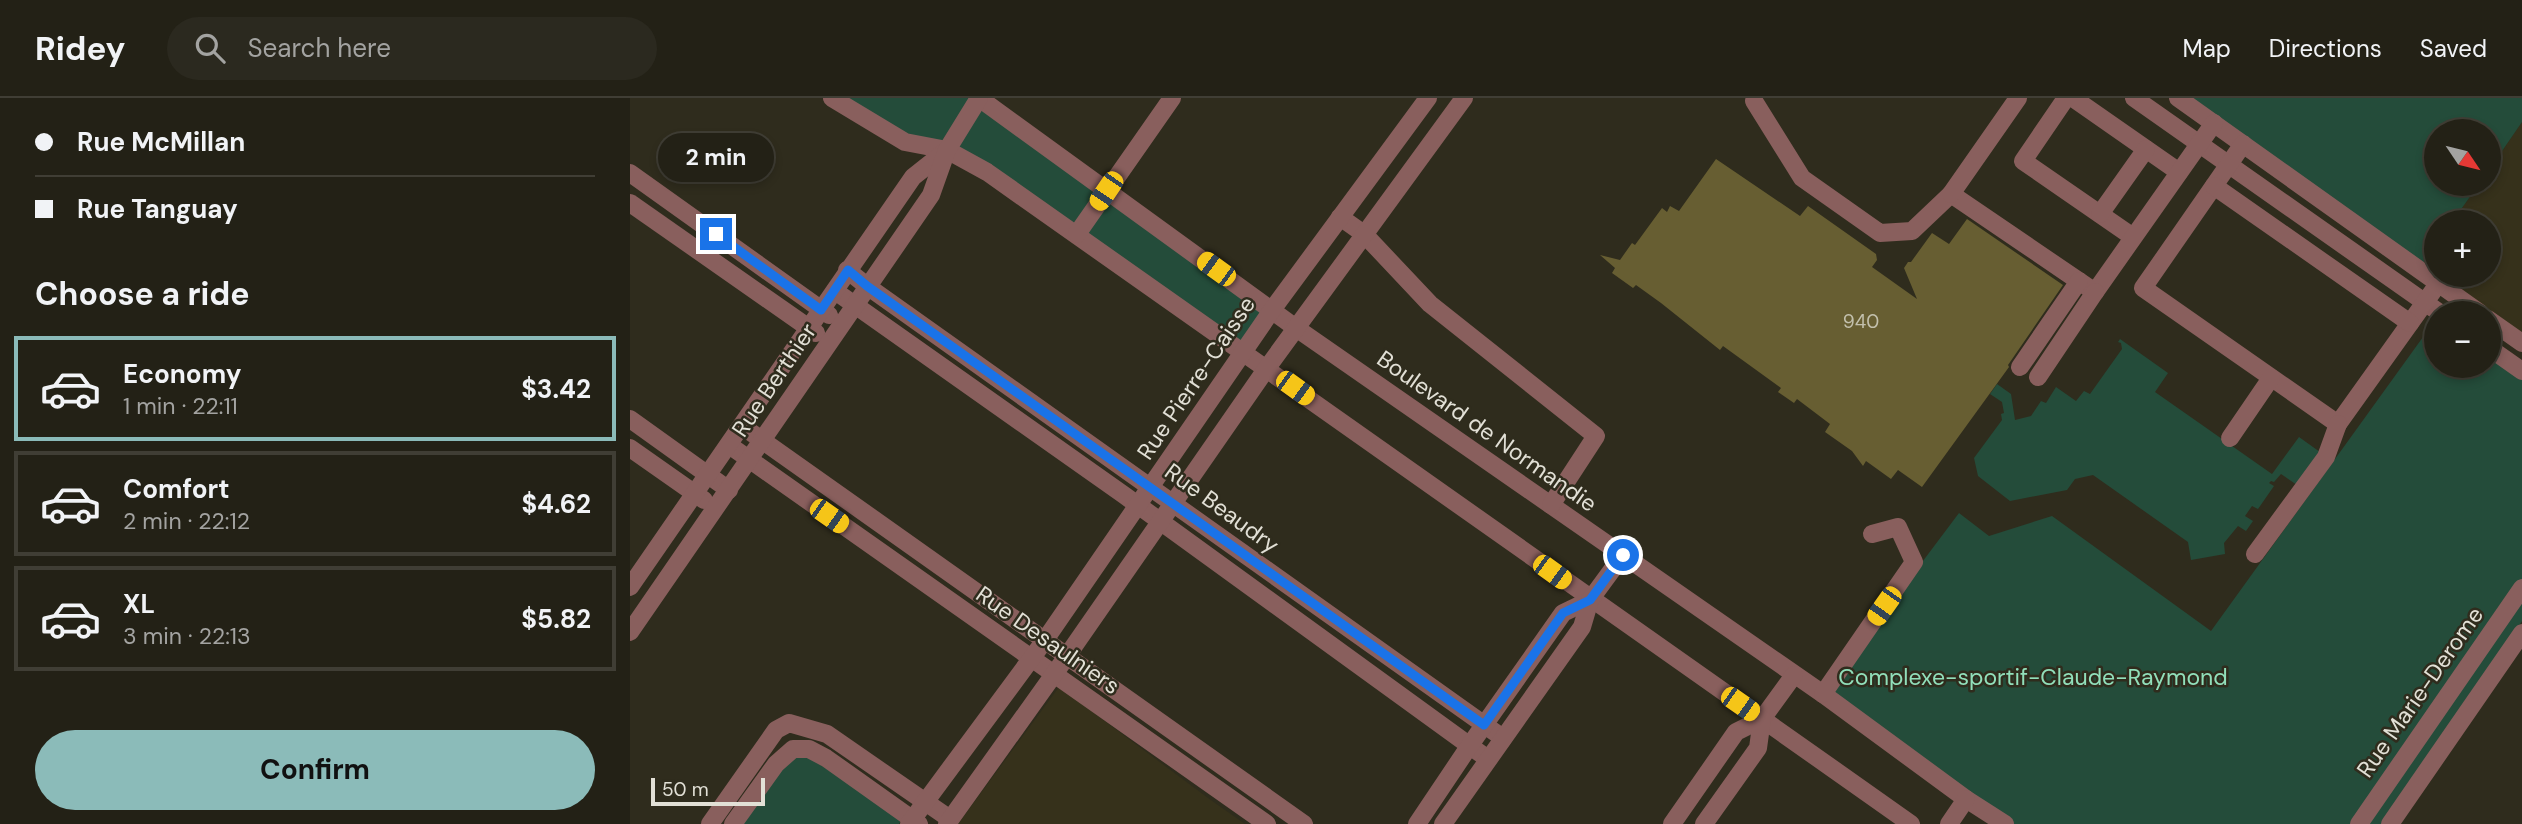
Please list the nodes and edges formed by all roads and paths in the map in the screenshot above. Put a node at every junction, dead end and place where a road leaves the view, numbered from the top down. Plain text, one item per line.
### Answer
1 (832, 98) edge
2 (979, 98) edge
3 (1172, 98) edge
4 (1427, 98) edge
5 (2018, 98) edge
6 (2066, 98) edge
7 (2073, 98) edge
8 (2134, 98) edge
9 (2178, 98) edge
10 (1754, 101) dead end
11 (1455, 102) edge
12 (2214, 123) junction
13 (2199, 144) junction
14 (2243, 144) junction
15 (2146, 149) junction
16 (947, 150) junction
17 (2229, 164) junction
18 (1378, 166) junction
19 (2179, 172) junction
20 (630, 173) edge
21 (1401, 184) junction
22 (2214, 186) junction
23 (1106, 191) junction
24 (1951, 194) junction
25 (630, 203) edge
26 (674, 204) junction
27 (2100, 214) junction
28 (1340, 217) junction
29 (2344, 218) junction
30 (660, 224) junction
31 (1077, 234) junction
32 (1364, 234) junction
33 (2330, 236) junction
34 (2133, 237) junction
35 (848, 270) junction
36 (2424, 274) edge
37 (2080, 281) junction
38 (867, 286) junction
39 (2442, 287) edge
40 (835, 291) junction
41 (2095, 292) junction
42 (2424, 301) edge
43 (2463, 301) edge
44 (2424, 303) edge
45 (855, 306) junction
46 (821, 310) junction
47 (1272, 310) junction
48 (2410, 323) junction
49 (841, 324) junction
50 (808, 328) junction
51 (1296, 328) junction
52 (2501, 328) edge
53 (830, 341) junction
54 (2522, 343) edge
55 (1245, 352) junction
56 (963, 354) junction
57 (2501, 356) edge
58 (2020, 367) dead end
59 (1267, 368) junction
60 (2522, 371) edge
61 (950, 373) junction
62 (2038, 377) dead end
63 (2271, 378) junction
64 (1038, 407) junction
65 (630, 419) edge
66 (2338, 424) junction
67 (1025, 425) junction
68 (742, 426) junction
69 (2230, 438) dead end
70 (762, 441) junction
71 (729, 445) junction
72 (630, 448) edge
73 (750, 459) junction
74 (708, 474) junction
75 (1151, 486) junction
76 (729, 490) junction
77 (695, 494) junction
78 (1173, 503) junction
79 (1138, 505) junction
80 (1551, 505) junction
81 (716, 508) junction
82 (1160, 521) junction
83 (883, 526) junction
84 (1872, 534) dead end
85 (869, 545) junction
86 (2255, 554) dead end
87 (1623, 555) junction
88 (630, 587) edge
89 (2522, 588) edge
90 (1590, 600) junction
91 (1343, 625) junction
92 (630, 632) edge
93 (2522, 633) edge
94 (1045, 640) junction
95 (1329, 645) junction
96 (1067, 656) junction
97 (1031, 658) junction
98 (1055, 673) junction
99 (1794, 676) junction
100 (1823, 694) junction
101 (1762, 719) junction
102 (789, 723) junction
103 (1484, 725) junction
104 (1503, 738) junction
105 (1470, 745) junction
106 (793, 748) junction
107 (1488, 758) junction
108 (1212, 759) junction
109 (1199, 775) junction
110 (1966, 799) junction
111 (926, 801) junction
112 (948, 821) edge
113 (913, 822) edge
114 (710, 824) edge
115 (733, 824) edge
116 (1267, 824) edge
117 (1304, 824) edge
118 (1417, 824) edge
119 (1443, 824) edge
120 (1672, 824) edge
121 (1704, 824) edge
122 (1911, 824) edge
123 (1949, 824) edge
124 (2005, 824) edge
125 (2359, 824) edge
126 (2390, 824) edge

1 - 16 street
2 - 16 street, Rue Berthier
2 - 23 street, Boulevard de Normandie
3 - 23 street
4 - 18 street, Rue Pierre-Caisse
5 - 24 street
6 - 27 street
7 - 15 street
8 - 13 street
9 - 12 street
10 - 24 street
11 - 21 street
12 - 13 street
12 - 14 street
13 - 17 street
13 - 19 street
14 - 17 street
14 - 29 street
15 - 19 street
15 - 27 street
16 - 31 street
16 - 35 street, Rue Berthier
16 - 38 street, Rue Berthier
17 - 22 street
17 - 33 street
18 - 21 street
18 - 28 street, Rue Pierre-Caisse
19 - 34 street
20 - 26 street
21 - 32 street
22 - 48 street
22 - 63 street
23 - 31 street
23 - 47 street, Boulevard de Normandie
24 - 37 street
25 - 30 street
26 - 30 street
26 - 46 street
27 - 34 street
28 - 32 street
28 - 47 street, Rue Pierre-Caisse
29 - 33 street
29 - 36 street
30 - 50 street
31 - 55 street
32 - 51 street
32 - 80 street
33 - 42 street
34 - 41 street
35 - 38 street, Rue Beaudry
35 - 40 street, Rue Berthier
37 - 41 street
37 - 58 street
38 - 45 street, Rue Berthier
38 - 56 street, Rue Beaudry
39 - 43 street
40 - 45 street, Rue Beaudry
40 - 46 street, Rue Berthier
41 - 62 street
44 - 48 street
45 - 49 street, Rue Berthier
45 - 61 street, Rue Beaudry
46 - 49 street
46 - 50 street, Rue Berthier
47 - 51 street, Boulevard de Normandie
47 - 55 street, Rue Pierre-Caisse
48 - 66 street
49 - 53 street, Rue Berthier
50 - 53 street
50 - 68 street, Rue Berthier
51 - 59 street
51 - 80 street, Boulevard de Normandie
52 - 54 street
53 - 70 street, Rue Berthier
55 - 59 street
55 - 75 street, Rue Pierre-Caisse
56 - 61 street
56 - 64 street, Rue Beaudry
57 - 60 street
59 - 78 street
59 - 90 street
61 - 67 street, Rue Beaudry
63 - 66 street
63 - 69 street
64 - 67 street
64 - 75 street, Rue Beaudry
65 - 74 street
66 - 86 street
67 - 79 street, Rue Beaudry
68 - 70 street, Rue Desaulniers
68 - 71 street, Rue Berthier
70 - 73 street, Rue Berthier
70 - 83 street, Rue Desaulniers
71 - 73 street, Rue Desaulniers
71 - 74 street, Rue Berthier
72 - 77 street
73 - 76 street, Rue Berthier
73 - 85 street, Rue Desaulniers
74 - 76 street
74 - 77 street, Rue Berthier
75 - 78 street, Rue Beaudry
75 - 79 street, Rue Pierre-Caisse
76 - 81 street, Rue Berthier
77 - 81 street
77 - 88 street, Rue Berthier
78 - 82 street
78 - 91 street, Rue Beaudry
79 - 82 street, Rue Beaudry
79 - 94 street, Rue Pierre-Caisse
80 - 87 street, Boulevard de Normandie
81 - 92 street, Rue Berthier
82 - 95 street, Rue Beaudry
82 - 96 street
83 - 85 street
83 - 94 street, Rue Desaulniers
84 - 100 street
85 - 97 street, Rue Desaulniers
87 - 90 street
87 - 99 street, Boulevard de Normandie
89 - 125 street, Rue Marie-Derome
90 - 101 street
90 - 103 street
90 - 104 street
91 - 95 street
91 - 103 street, Rue Beaudry
93 - 126 street
94 - 96 street, Rue Desaulniers
94 - 97 street, Rue Pierre-Caisse
95 - 105 street, Rue Beaudry
96 - 98 street
96 - 108 street, Rue Desaulniers
97 - 98 street, Rue Desaulniers
97 - 111 street, Rue Pierre-Caisse
98 - 109 street, Rue Desaulniers
98 - 112 street
99 - 100 street, Boulevard de Normandie
99 - 101 street
100 - 110 street, Boulevard de Normandie
101 - 120 street
101 - 121 street
101 - 122 street
102 - 106 street
102 - 111 street
102 - 114 street
103 - 104 street, Rue Beaudry
103 - 105 street
104 - 107 street
105 - 107 street, Rue Beaudry
105 - 118 street
106 - 113 street
106 - 115 street
107 - 119 street
108 - 109 street
108 - 117 street, Rue Desaulniers
109 - 116 street, Rue Desaulniers
110 - 123 street
110 - 124 street, Boulevard de Normandie
111 - 112 street
111 - 113 street, Rue Pierre-Caisse

